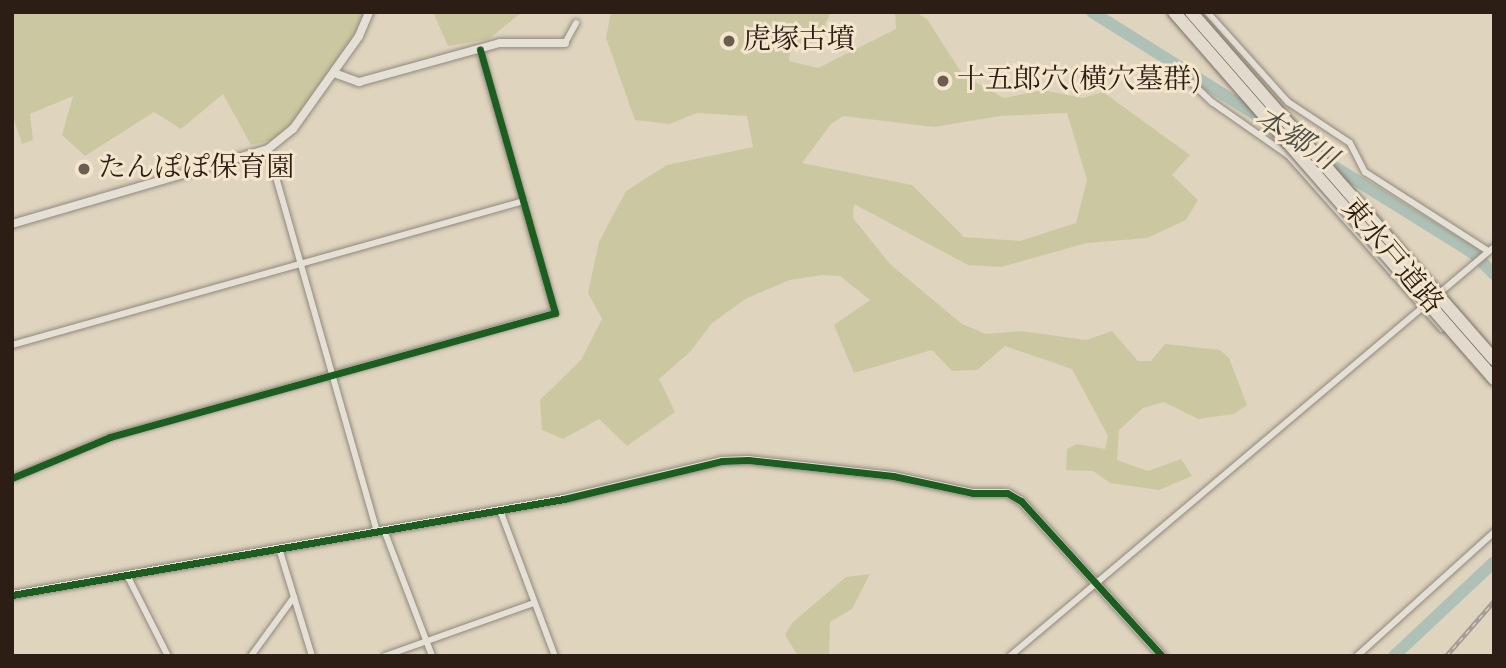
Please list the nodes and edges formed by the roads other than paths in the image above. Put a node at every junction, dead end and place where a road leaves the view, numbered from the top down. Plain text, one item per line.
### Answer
1 (369, 12) edge
2 (1174, 12) edge
3 (1191, 12) edge
4 (1207, 12) edge
5 (576, 23) dead end
6 (565, 43) joint
7 (480, 49) junction
8 (334, 73) junction
9 (1192, 83) dead end
10 (268, 149) junction
11 (524, 201) junction
12 (12, 224) edge
13 (1491, 249) edge
14 (301, 263) junction
15 (1422, 307) junction
16 (1442, 329) dead end
17 (12, 345) edge
18 (1494, 359) edge
19 (332, 375) junction
20 (1494, 379) edge
21 (12, 478) edge
22 (500, 510) junction
23 (381, 530) junction
24 (1494, 532) edge
25 (279, 548) junction
26 (128, 575) junction
27 (1096, 583) junction
28 (12, 595) edge
29 (294, 597) junction
30 (534, 603) junction
31 (427, 643) junction
32 (168, 656) edge
33 (251, 656) edge
34 (313, 656) edge
35 (385, 656) edge
36 (432, 656) edge
37 (555, 656) edge
38 (1010, 656) edge
39 (1162, 656) edge
40 (1357, 656) edge

1 - 8 street
2 - 20 highway, 東水戸道路, bridge
3 - 18 highway, 東水戸道路, bridge
4 - 13 street
5 - 6 street
6 - 7 street
7 - 8 street
7 - 11 street
8 - 10 street
9 - 15 street
10 - 12 street
10 - 14 street
11 - 14 street
11 - 19 street
13 - 15 street
14 - 17 street
14 - 19 street
15 - 16 street
15 - 27 street
19 - 21 street
19 - 23 street
22 - 23 street
22 - 27 street
22 - 30 street
23 - 25 street
23 - 31 street
24 - 40 street
25 - 26 street
25 - 29 street
26 - 28 street
26 - 32 street
27 - 38 street
27 - 39 street
29 - 33 street
29 - 34 street
30 - 31 street
30 - 37 street
31 - 35 street
31 - 36 street

